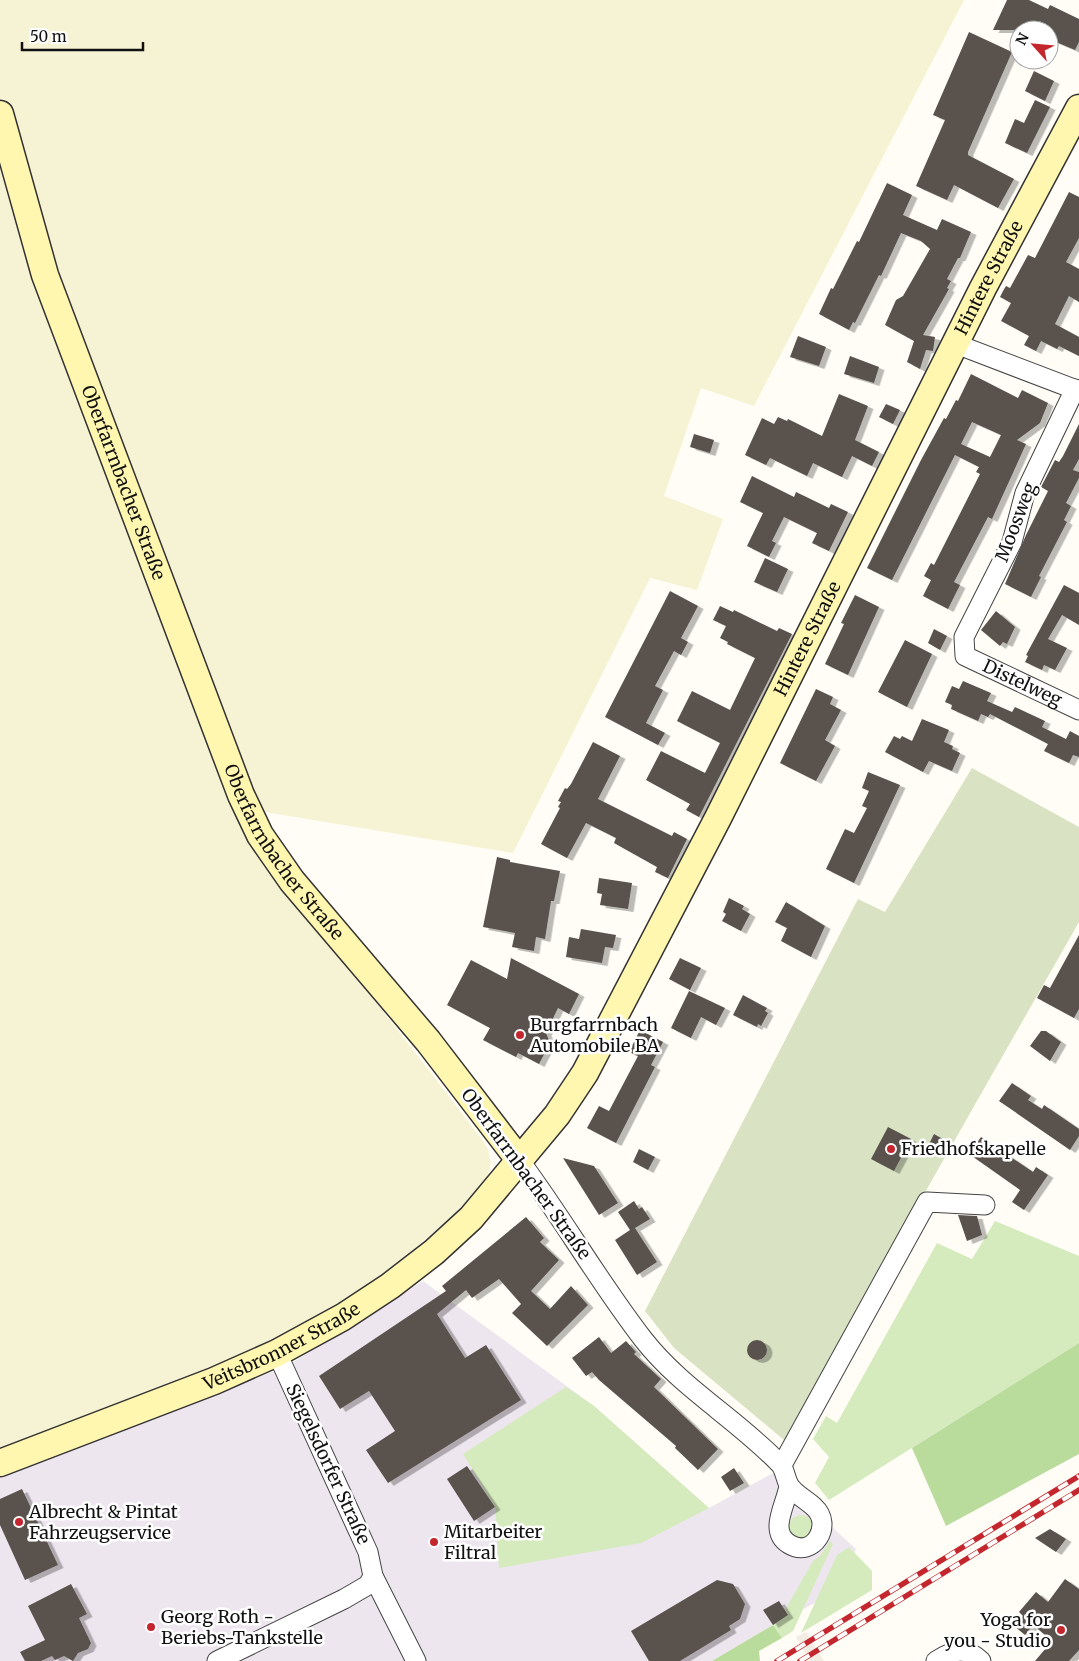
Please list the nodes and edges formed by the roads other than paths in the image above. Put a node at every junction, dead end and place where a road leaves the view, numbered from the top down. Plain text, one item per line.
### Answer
1 (1079, 108) edge
2 (0, 114) edge
3 (956, 344) junction
4 (1077, 390) edge
5 (965, 656) joint
6 (1076, 703) edge
7 (520, 1161) junction
8 (985, 1205) dead end
9 (277, 1353) junction
10 (0, 1463) edge
11 (782, 1466) junction
12 (789, 1486) dead end
13 (373, 1576) junction
14 (973, 1657) edge
15 (217, 1661) edge
16 (416, 1661) edge
17 (936, 1661) edge

1 - 3 street, Hintere Straße
2 - 7 street, Oberfarrnbacher Straße
3 - 4 street, Moosweg
3 - 7 street, Hintere Straße
4 - 5 street, Moosweg
5 - 6 street, Distelweg
7 - 9 street, Veitsbronner Straße
7 - 11 street, Oberfarrnbacher Straße
8 - 11 street
9 - 10 street, Veitsbronner Straße
9 - 13 street, Siegelsdorfer Straße
11 - 12 street, Oberfarrnbacher Straße
13 - 15 street
13 - 16 street, Siegelsdorfer Straße
14 - 17 street

